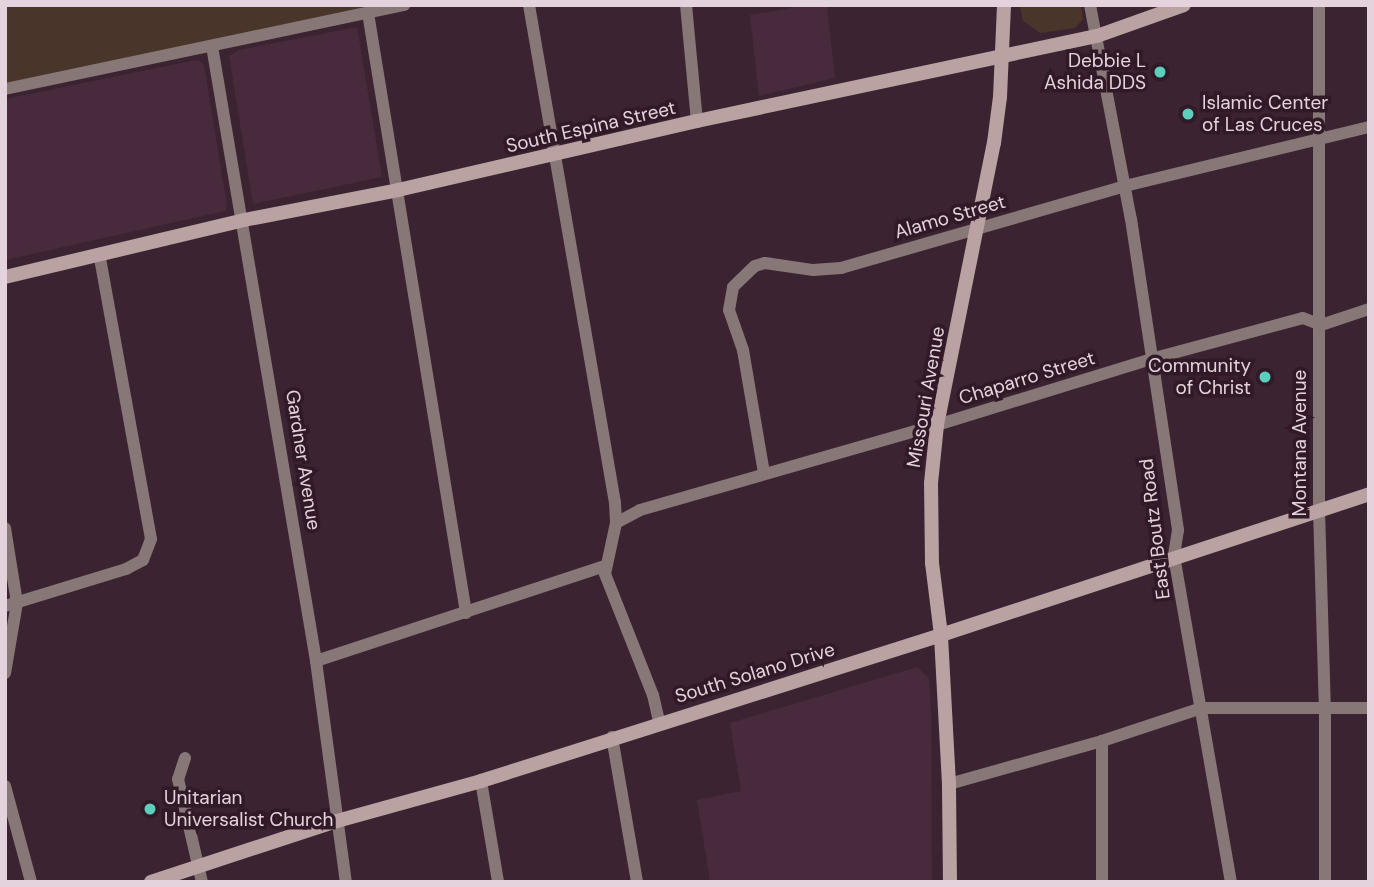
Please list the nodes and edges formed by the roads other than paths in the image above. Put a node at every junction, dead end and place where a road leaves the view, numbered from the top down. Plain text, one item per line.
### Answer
1 (404, 5) edge
2 (528, 5) edge
3 (686, 5) edge
4 (1004, 5) edge
5 (1090, 5) edge
6 (1184, 5) edge
7 (1318, 5) edge
8 (368, 13) junction
9 (1097, 36) junction
10 (212, 46) junction
11 (1003, 55) junction
12 (5, 89) edge
13 (697, 121) junction
14 (1369, 127) edge
15 (1319, 141) junction
16 (554, 156) junction
17 (1125, 186) junction
18 (398, 191) junction
19 (244, 220) junction
20 (976, 229) junction
21 (99, 254) junction
22 (5, 277) edge
23 (1369, 309) edge
24 (1321, 325) junction
25 (1151, 359) junction
26 (937, 425) junction
27 (764, 473) junction
28 (1369, 494) edge
29 (1319, 510) junction
30 (616, 523) junction
31 (5, 528) edge
32 (1174, 556) junction
33 (606, 566) junction
34 (11, 605) edge
35 (466, 613) junction
36 (941, 635) junction
37 (316, 662) junction
38 (5, 673) edge
39 (1202, 708) junction
40 (1369, 708) edge
41 (1325, 709) junction
42 (659, 722) junction
43 (611, 737) junction
44 (1102, 741) junction
45 (185, 758) dead end
46 (481, 780) junction
47 (949, 784) junction
48 (5, 786) edge
49 (337, 821) junction
50 (201, 875) edge
51 (31, 882) edge
52 (151, 882) edge
53 (346, 882) edge
54 (498, 882) edge
55 (637, 882) edge
56 (950, 882) edge
57 (1102, 882) edge
58 (1231, 882) edge
59 (1325, 882) edge

1 - 8 street
2 - 16 street
3 - 13 street
4 - 11 street, Missouri Avenue
5 - 9 street, East Boutz Road
6 - 9 street, South Espina Street
7 - 15 street, Montana Avenue
8 - 10 street
8 - 18 street
9 - 11 street, South Espina Street
9 - 17 street, East Boutz Road
10 - 12 street
10 - 19 street, Gardner Avenue
11 - 13 street, South Espina Street
11 - 20 street, Missouri Avenue
13 - 16 street, South Espina Street
14 - 15 street, Alamo Street
15 - 17 street, Alamo Street
15 - 24 street, Montana Avenue
16 - 18 street, South Espina Street
16 - 30 street
17 - 20 street, Alamo Street
17 - 25 street, East Boutz Road
18 - 19 street, South Espina Street
18 - 35 street
19 - 21 street, South Espina Street
19 - 37 street, Gardner Avenue
20 - 26 street, Missouri Avenue
20 - 27 street, Alamo Street
21 - 22 street, South Espina Street
21 - 34 street
23 - 24 street, Chaparro Street
24 - 25 street, Chaparro Street
24 - 29 street, Montana Avenue
25 - 26 street, Chaparro Street
25 - 32 street, East Boutz Road
26 - 27 street, Chaparro Street
26 - 36 street, Missouri Avenue
27 - 30 street, Chaparro Street
28 - 29 street, South Solano Drive
29 - 32 street, South Solano Drive
29 - 41 street, Montana Avenue
30 - 33 street
31 - 34 street
32 - 36 street, South Solano Drive
32 - 39 street, East Boutz Road
33 - 35 street
33 - 42 street
34 - 38 street
35 - 37 street
36 - 42 street, South Solano Drive
36 - 47 street, Missouri Avenue
37 - 49 street, Gardner Avenue
39 - 41 street
39 - 44 street
39 - 58 street, East Boutz Road
40 - 41 street
41 - 59 street, Montana Avenue
42 - 43 street, South Solano Drive
43 - 46 street, South Solano Drive
43 - 55 street
44 - 47 street
44 - 57 street
45 - 50 street
46 - 49 street, South Solano Drive
46 - 54 street
47 - 56 street, Missouri Avenue
48 - 51 street
49 - 50 street, South Solano Drive
49 - 53 street, Gardner Avenue
50 - 52 street, South Solano Drive

